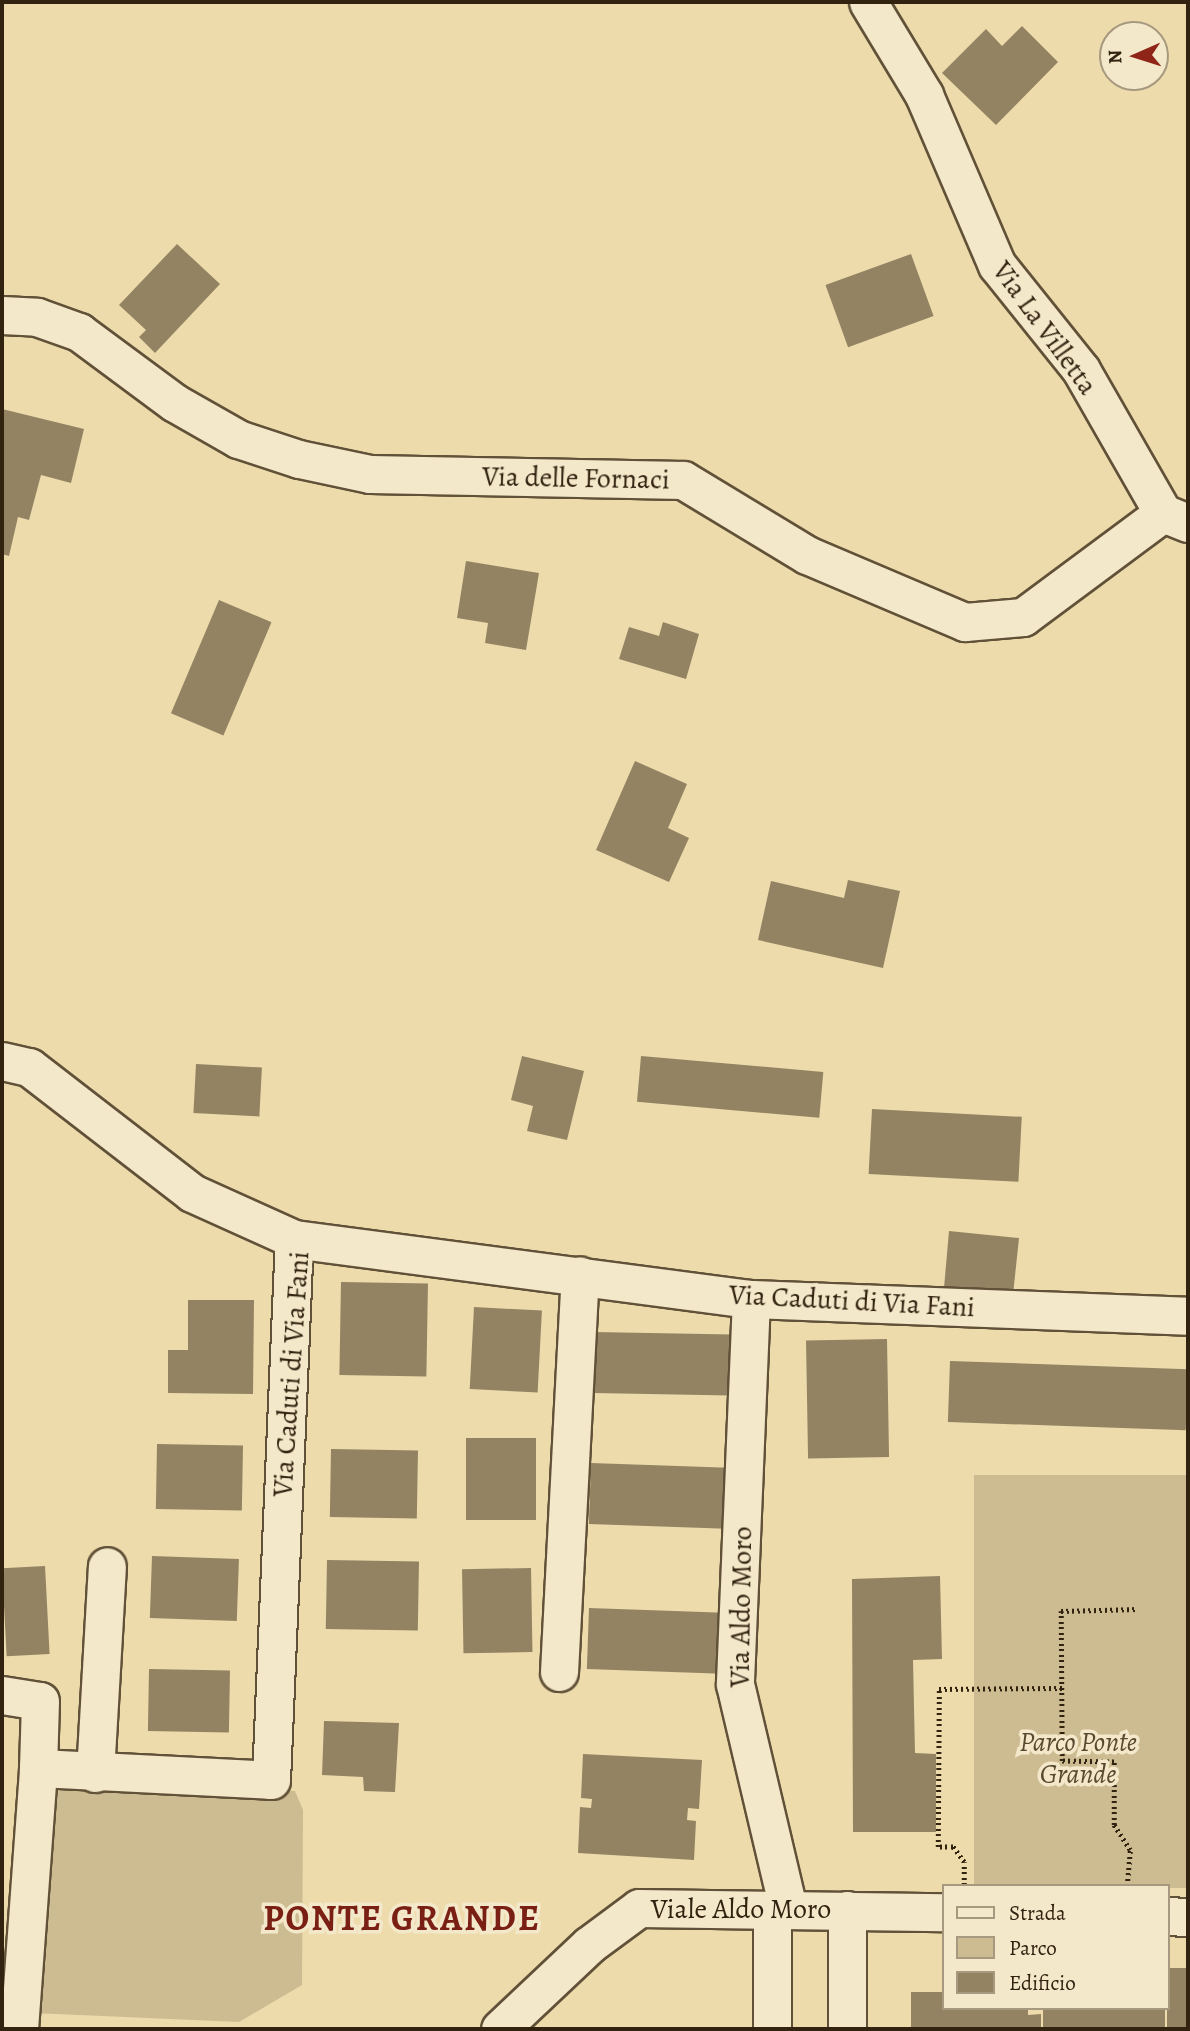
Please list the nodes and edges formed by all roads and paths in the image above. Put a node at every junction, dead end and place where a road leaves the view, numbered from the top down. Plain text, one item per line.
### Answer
1 (868, 2) edge
2 (2, 315) edge
3 (1176, 518) edge
4 (2, 1061) edge
5 (294, 1239) junction
6 (580, 1276) junction
7 (751, 1298) junction
8 (1188, 1316) edge
9 (107, 1566) dead end
10 (1138, 1609) dead end
11 (559, 1672) dead end
12 (1062, 1688) junction
13 (2, 1695) edge
14 (38, 1768) junction
15 (96, 1773) junction
16 (964, 1884) edge
17 (1127, 1884) edge
18 (780, 1909) junction
19 (847, 1910) junction
20 (942, 1912) edge
21 (1169, 1916) edge
22 (1188, 1917) edge
23 (19, 2029) edge
24 (500, 2029) edge
25 (772, 2029) edge
26 (847, 2029) edge

1 - 3 street, Via La Villetta
2 - 3 street, Via delle Fornaci
4 - 5 street
5 - 6 street, Via Caduti di Via Fani
5 - 15 street, Via Caduti di Via Fani
6 - 7 street, Via Caduti di Via Fani
6 - 11 street
7 - 8 street, Via Caduti di Via Fani
7 - 18 street, Via Aldo Moro
9 - 15 street
10 - 12 path
12 - 16 path
12 - 17 path
13 - 14 street
14 - 15 street, Via Caduti di Via Fani
14 - 23 street
18 - 19 street, Viale Aldo Moro
18 - 24 street, Viale Aldo Moro
18 - 25 street, Via Aldo Moro
19 - 20 street, Viale Aldo Moro
19 - 26 street
21 - 22 street

